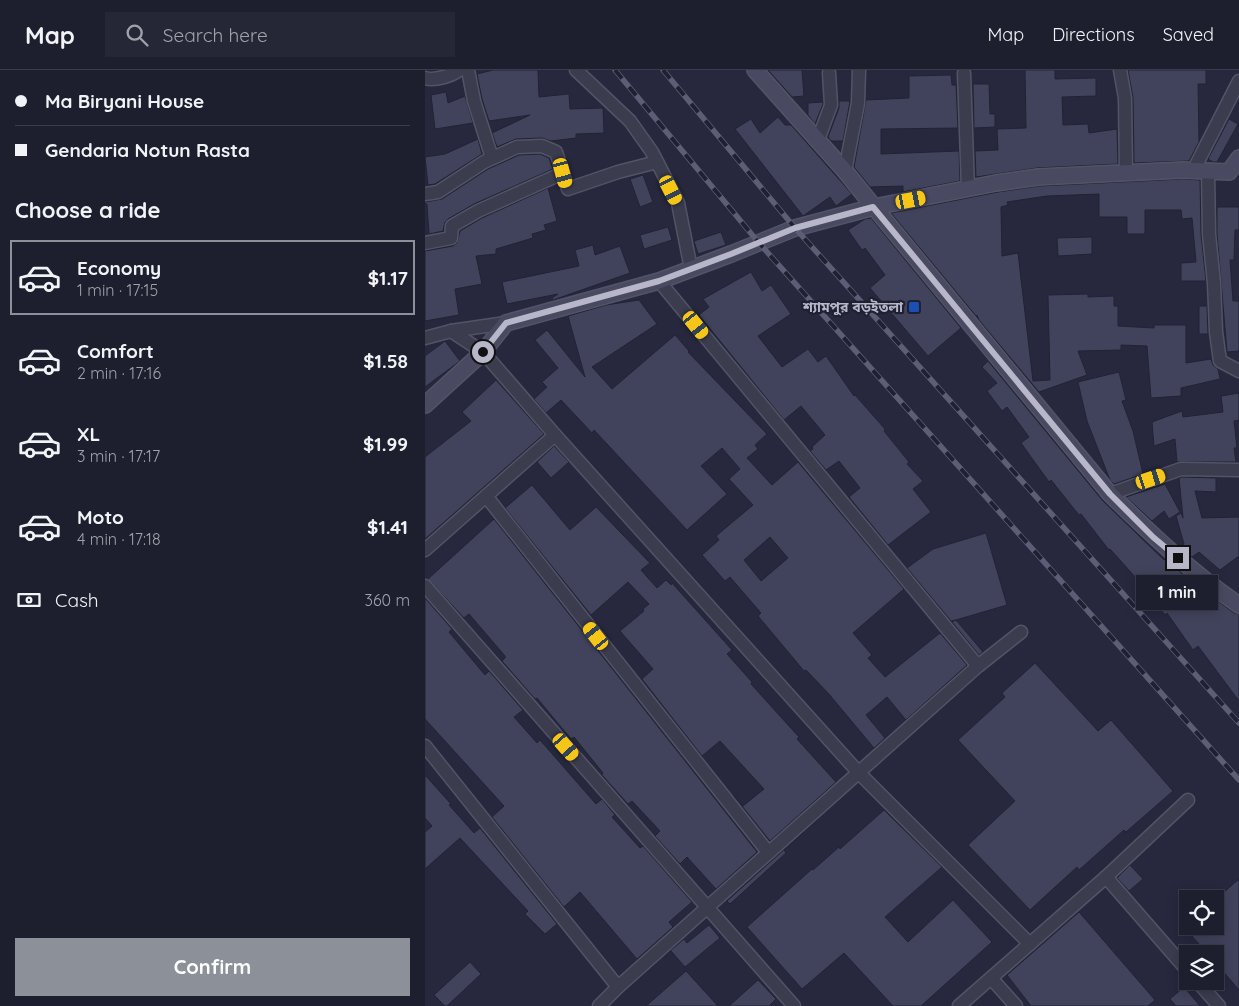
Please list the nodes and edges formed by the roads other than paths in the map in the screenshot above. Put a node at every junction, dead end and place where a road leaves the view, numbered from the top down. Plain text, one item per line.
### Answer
1 (459, 70) edge
2 (468, 70) edge
3 (576, 70) edge
4 (755, 70) edge
5 (859, 70) edge
6 (1120, 70) edge
7 (829, 72) dead end
8 (964, 73) dead end
9 (425, 78) edge
10 (1239, 81) edge
11 (818, 140) junction
12 (492, 158) junction
13 (1239, 158) edge
14 (657, 162) junction
15 (845, 171) junction
16 (1201, 171) junction
17 (1234, 172) edge
18 (563, 173) junction
19 (1126, 173) junction
20 (968, 189) junction
21 (425, 194) edge
22 (873, 207) junction
23 (425, 243) edge
24 (691, 269) junction
25 (659, 281) junction
26 (506, 323) junction
27 (451, 331) junction
28 (425, 338) edge
29 (483, 352) junction
30 (1239, 371) edge
31 (425, 405) edge
32 (555, 435) junction
33 (1239, 470) edge
34 (1110, 494) junction
35 (486, 496) junction
36 (425, 550) edge
37 (425, 586) edge
38 (1239, 604) edge
39 (1021, 632) dead end
40 (978, 666) junction
41 (425, 746) edge
42 (859, 773) junction
43 (1187, 800) dead end
44 (768, 852) junction
45 (1106, 877) junction
46 (707, 907) junction
47 (1030, 944) junction
48 (1179, 961) edge
49 (991, 978) junction
50 (618, 987) junction
51 (1205, 990) edge
52 (599, 1006) edge
53 (794, 1006) edge
54 (959, 1006) edge
55 (1016, 1006) edge
56 (1219, 1006) edge

1 - 9 street
2 - 12 street
3 - 14 street
4 - 11 main road
5 - 15 street
6 - 19 street
7 - 11 street
8 - 20 street
10 - 16 street
11 - 15 main road
12 - 18 street
12 - 21 street
13 - 17 main road
14 - 18 street
14 - 24 street
15 - 22 main road
16 - 17 main road
16 - 19 main road
16 - 30 street
18 - 23 street
19 - 20 main road
20 - 22 main road
22 - 24 main road
22 - 34 main road
24 - 25 main road
25 - 26 main road
25 - 40 street
26 - 27 street
26 - 29 main road
27 - 28 street
27 - 29 street
29 - 31 main road
29 - 32 street
32 - 35 street
32 - 42 street
33 - 34 street
34 - 38 main road
35 - 36 street
35 - 44 street
37 - 46 street
39 - 40 street
40 - 42 street
41 - 50 street
42 - 44 street
42 - 47 street
43 - 45 street
44 - 46 street
45 - 47 street
45 - 48 street
46 - 50 street
46 - 53 street
47 - 49 street
49 - 54 street
49 - 55 street
50 - 52 street
51 - 56 street

